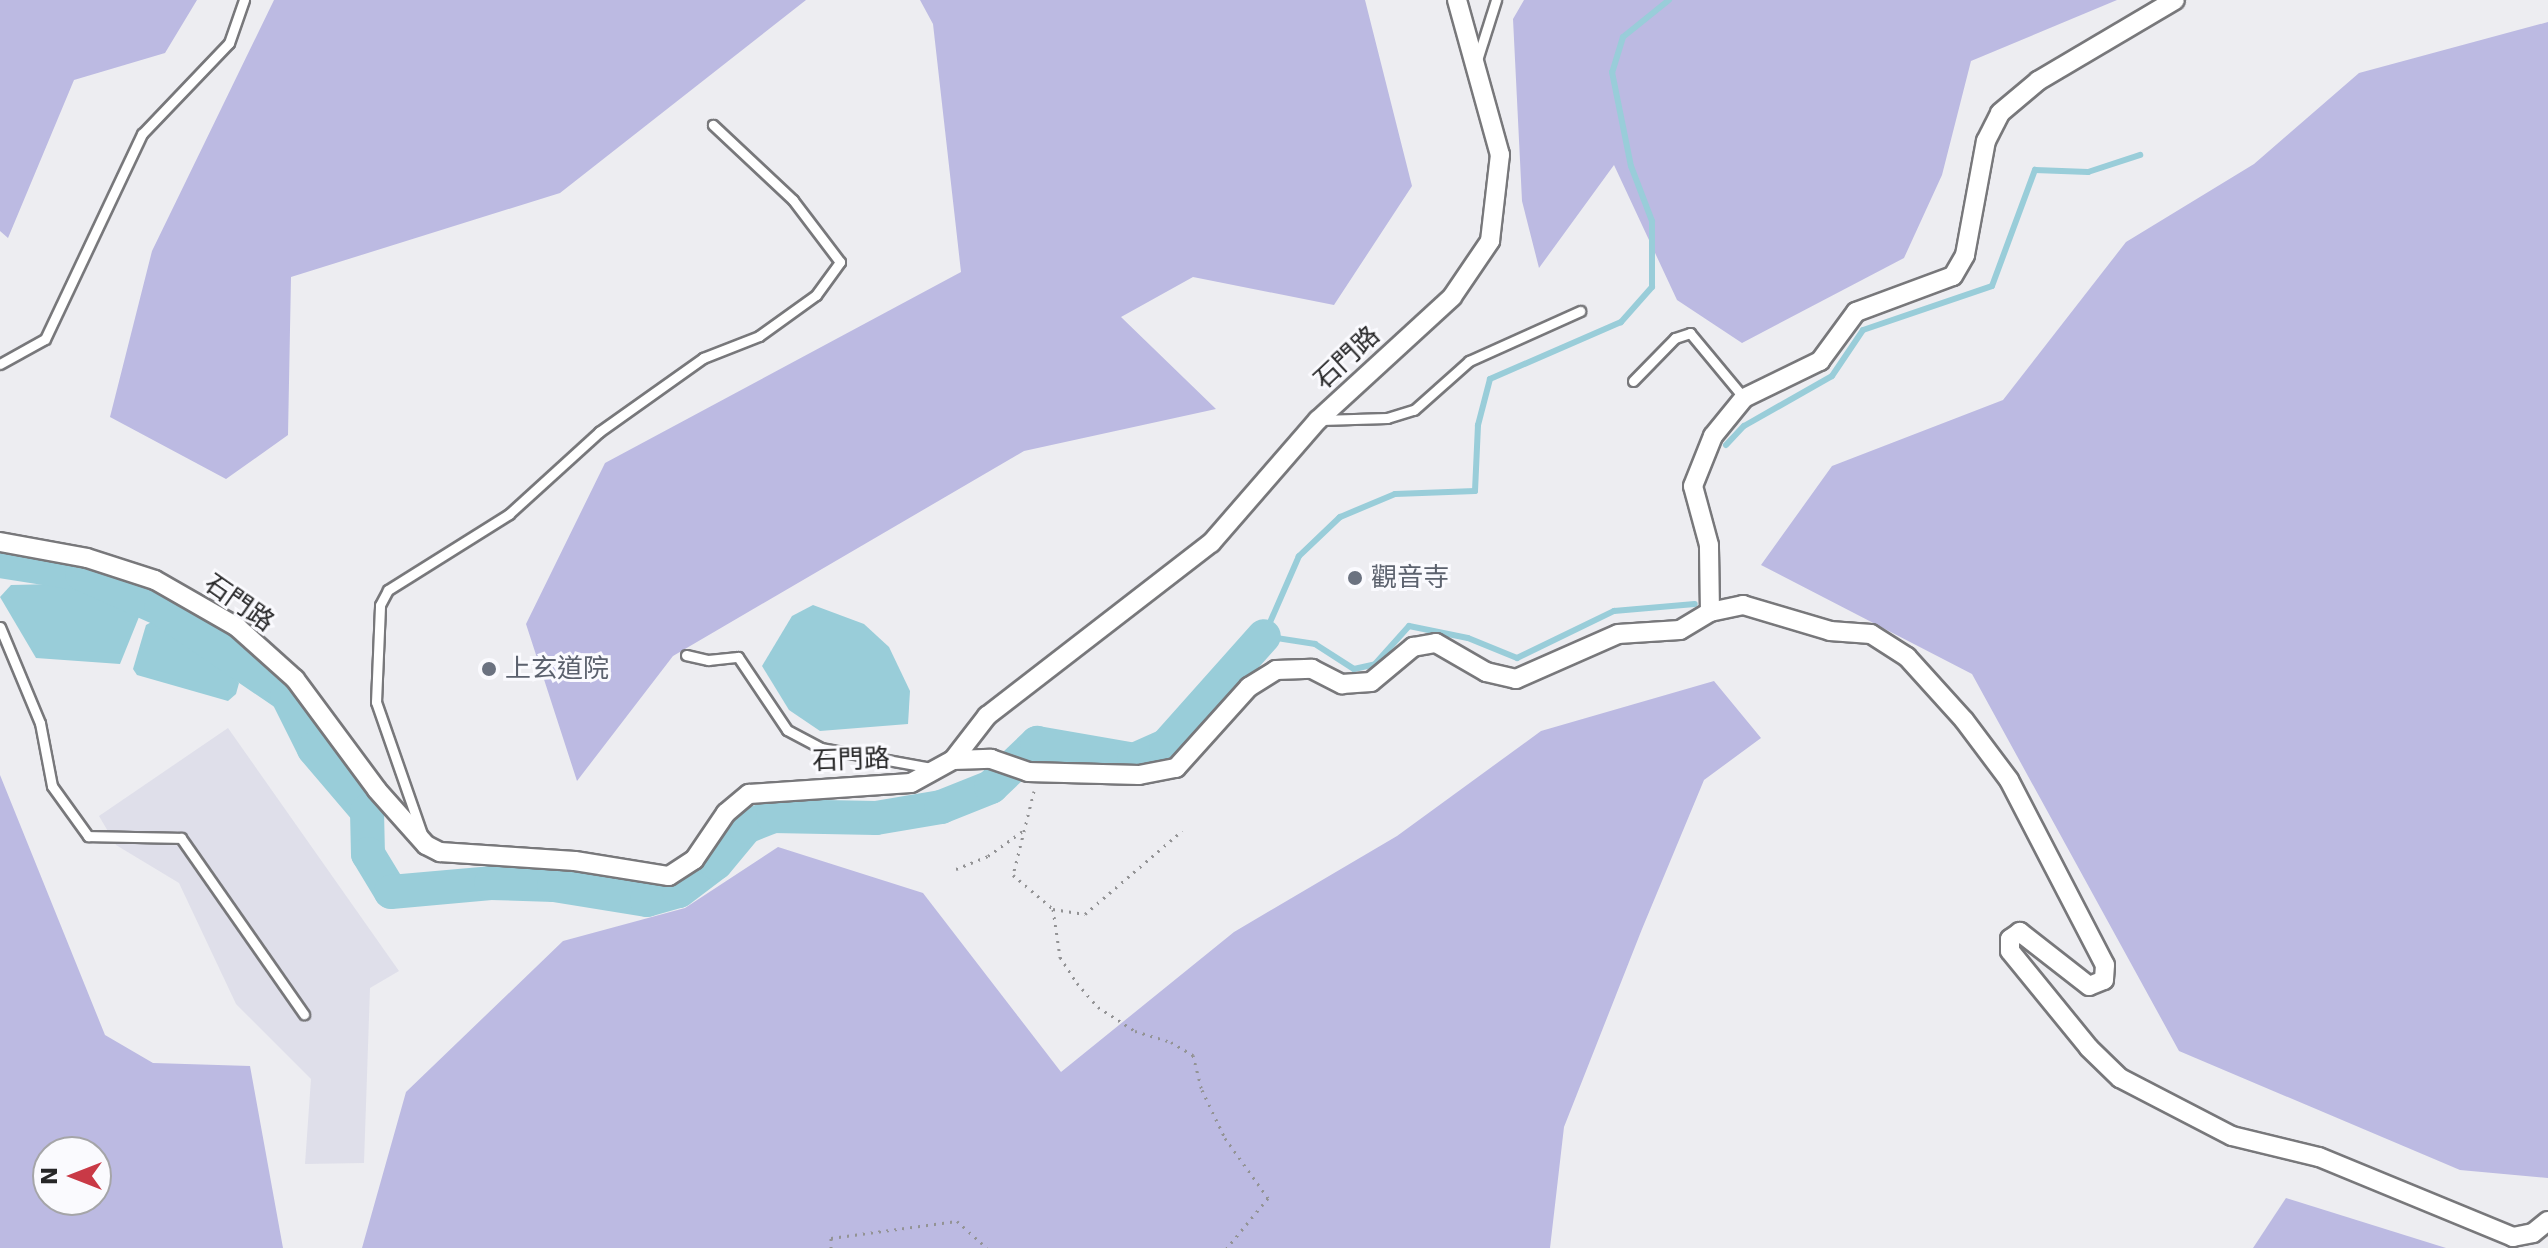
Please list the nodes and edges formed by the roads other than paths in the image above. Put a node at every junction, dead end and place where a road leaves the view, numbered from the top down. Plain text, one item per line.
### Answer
1 (244, 0) edge
2 (1457, 0) edge
3 (1496, 0) edge
4 (2175, 0) edge
5 (1477, 60) junction
6 (713, 125) dead end
7 (1580, 311) dead end
8 (0, 364) edge
9 (1633, 381) dead end
10 (1744, 398) junction
11 (1318, 420) junction
12 (0, 542) edge
13 (1710, 612) junction
14 (0, 627) edge
15 (686, 655) dead end
16 (953, 760) junction
17 (936, 769) junction
18 (426, 845) junction
19 (304, 1014) dead end
20 (2548, 1221) edge

1 - 8 lane
2 - 5 street, 石門路
3 - 5 lane
4 - 10 street
5 - 11 street, 石門路
6 - 18 lane
7 - 11 lane
9 - 10 lane
10 - 13 street
11 - 16 street, 石門路
12 - 18 street, 石門路
13 - 16 street
13 - 20 street
14 - 19 lane
15 - 17 lane
16 - 17 street, 石門路
17 - 18 street, 石門路

